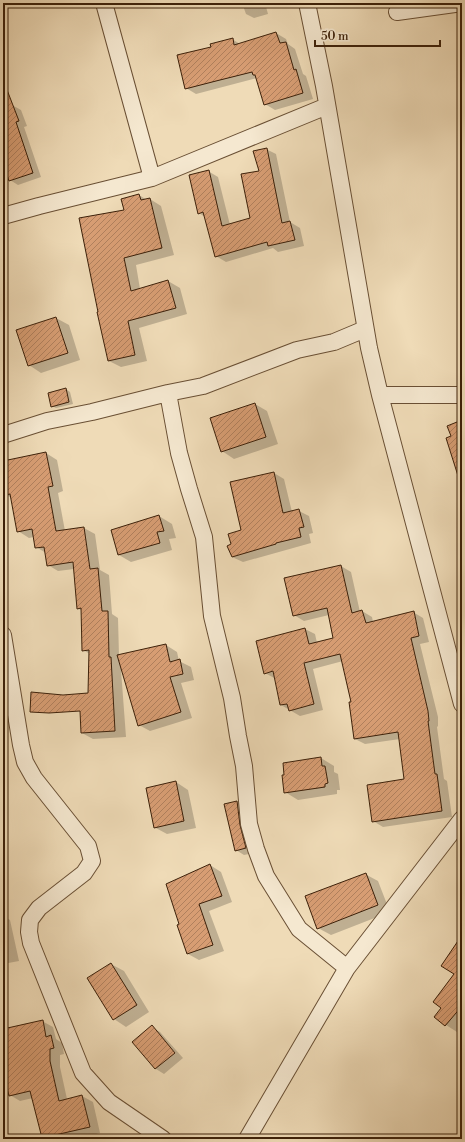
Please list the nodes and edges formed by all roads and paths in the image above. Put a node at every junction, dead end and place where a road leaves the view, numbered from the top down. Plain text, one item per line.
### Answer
1 (104, 3) edge
2 (308, 3) edge
3 (462, 3) edge
4 (397, 12) dead end
5 (327, 106) junction
6 (152, 178) junction
7 (3, 216) edge
8 (365, 329) junction
9 (168, 393) junction
10 (380, 395) junction
11 (462, 395) edge
12 (3, 435) edge
13 (3, 635) edge
14 (462, 704) edge
15 (462, 819) edge
16 (347, 968) junction
17 (163, 1139) edge
18 (247, 1139) edge

1 - 6 street
2 - 5 street
3 - 4 street
5 - 6 street
5 - 8 street
6 - 7 street
8 - 9 street
8 - 10 street
9 - 12 street
9 - 16 street
10 - 11 street
10 - 14 street
13 - 17 street
15 - 16 street
16 - 18 street

